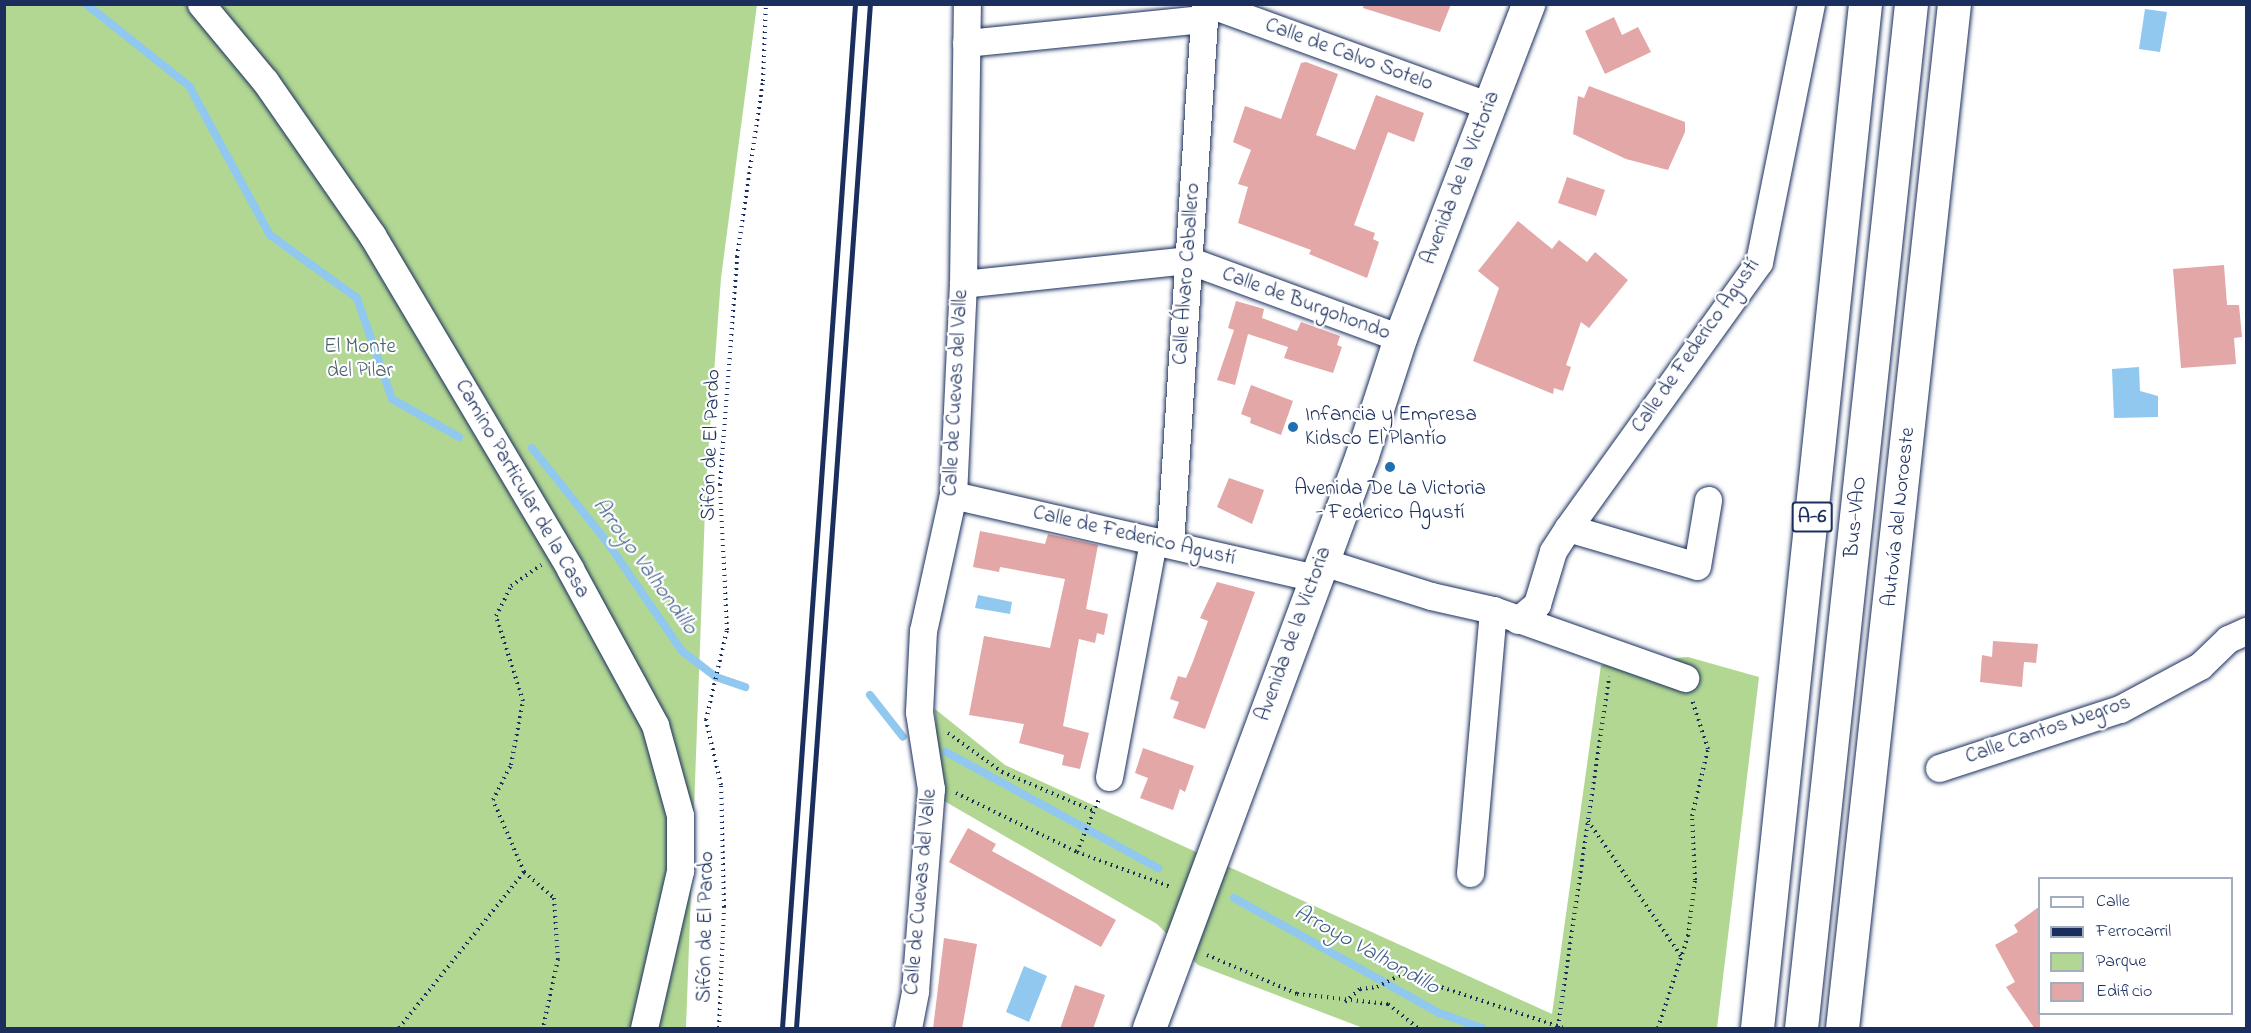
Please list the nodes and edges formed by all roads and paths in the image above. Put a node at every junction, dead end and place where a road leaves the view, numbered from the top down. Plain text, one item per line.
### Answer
1 (201, 4) edge
2 (766, 4) edge
3 (967, 4) edge
4 (1528, 4) edge
5 (1811, 4) edge
6 (1865, 4) edge
7 (1954, 4) edge
8 (1206, 9) edge
9 (1910, 9) edge
10 (966, 44) junction
11 (1489, 106) junction
12 (1188, 260) junction
13 (963, 284) junction
14 (1400, 338) junction
15 (953, 495) junction
16 (1708, 500) dead end
17 (1568, 528) junction
18 (1162, 542) junction
19 (570, 569) junction
20 (1317, 569) junction
21 (1493, 610) junction
22 (1518, 620) junction
23 (2247, 631) edge
24 (1613, 649) junction
25 (1685, 678) joint
26 (919, 712) junction
27 (1939, 768) dead end
28 (1109, 777) dead end
29 (931, 789) junction
30 (1588, 821) junction
31 (1077, 852) junction
32 (524, 872) junction
33 (1470, 873) dead end
34 (1197, 897) junction
35 (1198, 952) dead end
36 (1682, 956) junction
37 (1345, 1002) junction
38 (1560, 1028) edge
39 (399, 1029) edge
40 (543, 1029) edge
41 (644, 1029) edge
42 (719, 1029) edge
43 (908, 1029) edge
44 (1149, 1029) edge
45 (1418, 1029) edge
46 (1658, 1029) edge
47 (1757, 1029) edge
48 (1801, 1029) edge
49 (1842, 1029) edge

1 - 19 street, Camino Particular de la Casa
2 - 42 path, Sifón de El Pardo
3 - 10 street, Calle de Cuevas del Valle
4 - 11 main road, Avenida de la Victoria
5 - 17 street, Calle de Federico Agustí
6 - 47 main road, A-6
7 - 49 main road, Autovía del Noroeste
8 - 10 street, Calle de Calvo Sotelo
8 - 11 street, Calle de Calvo Sotelo
8 - 12 street, Calle Álvaro Caballero
9 - 48 main road, Bus-VAO
10 - 13 street, Calle de Cuevas del Valle
11 - 14 main road, Avenida de la Victoria
12 - 13 street, Calle de Burgohondo
12 - 14 street, Calle de Burgohondo
12 - 18 street, Calle Álvaro Caballero
13 - 15 street, Calle de Cuevas del Valle
14 - 20 main road, Avenida de la Victoria
15 - 18 street, Calle de Federico Agustí
15 - 26 street, Calle de Cuevas del Valle
16 - 17 street
17 - 22 street, Calle de Federico Agustí
18 - 20 street, Calle de Federico Agustí
18 - 28 street, Calle Álvaro Caballero
19 - 32 path
19 - 41 street, Camino Particular de la Casa
20 - 21 street, Calle de Federico Agustí
20 - 34 main road, Avenida de la Victoria
21 - 22 street, Calle de Federico Agustí
21 - 33 street
22 - 24 street, Calle de Federico Agustí
23 - 27 street, Calle Cantos Negros
24 - 25 street, Calle de Federico Agustí
24 - 30 path
25 - 36 path
26 - 29 street, Calle de Cuevas del Valle
26 - 31 path
29 - 31 path
29 - 43 street, Calle de Cuevas del Valle
30 - 36 path
30 - 38 path
31 - 34 path
32 - 39 path
32 - 40 path
34 - 44 main road, Avenida de la Victoria
35 - 37 path
36 - 46 path
37 - 38 path
37 - 45 path

